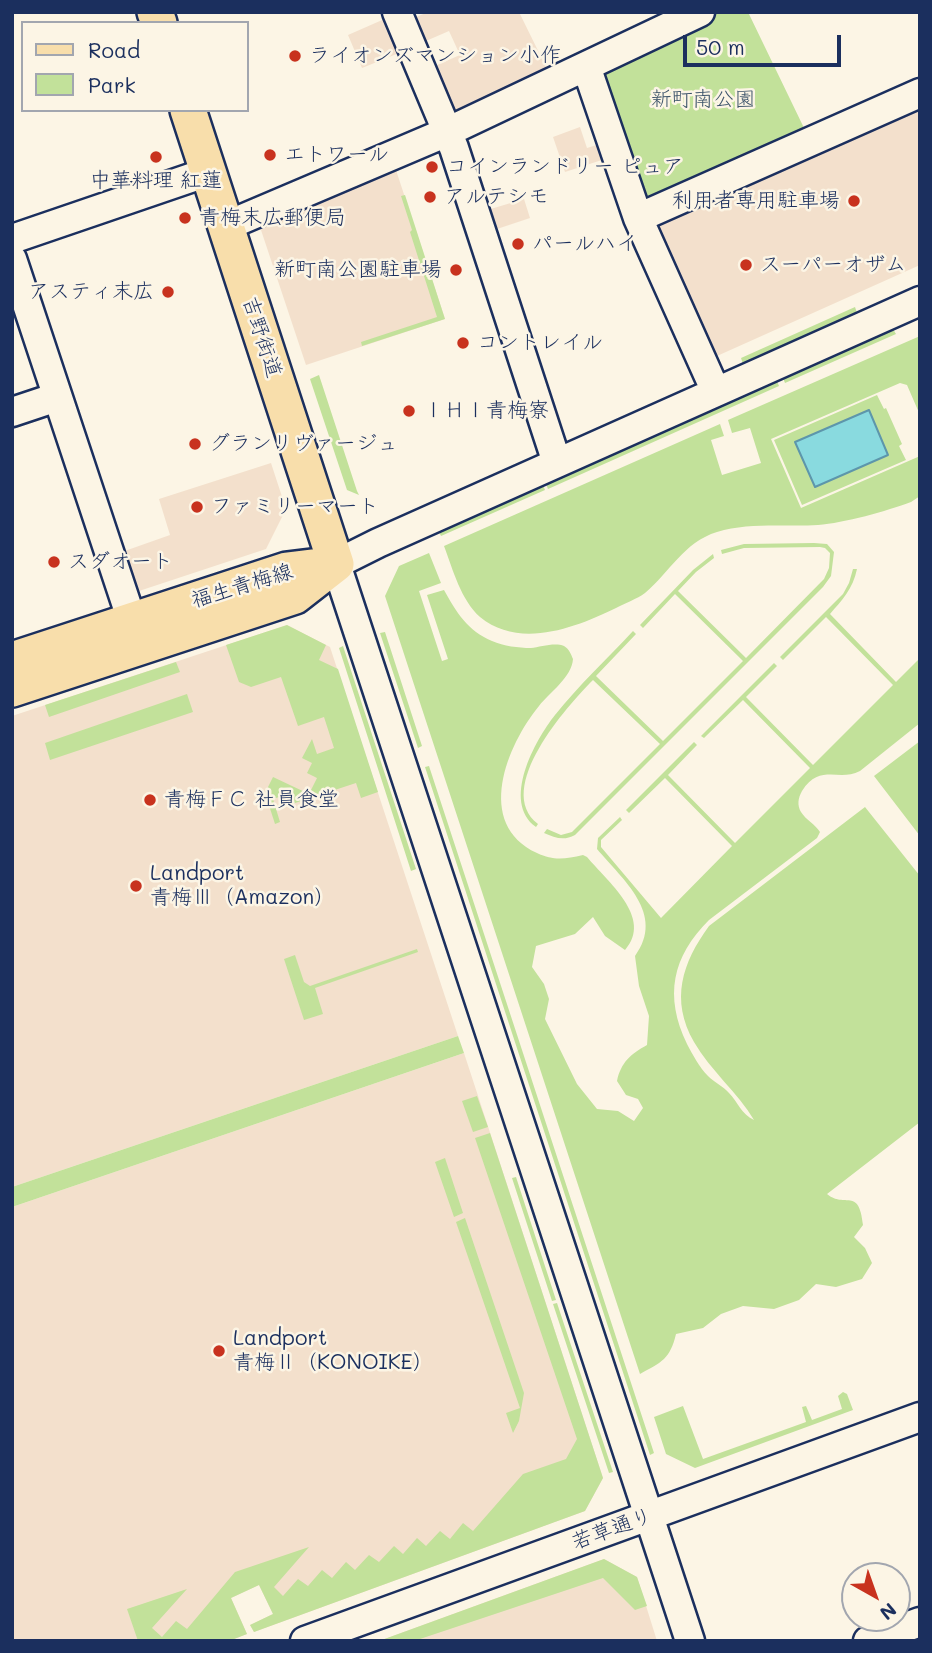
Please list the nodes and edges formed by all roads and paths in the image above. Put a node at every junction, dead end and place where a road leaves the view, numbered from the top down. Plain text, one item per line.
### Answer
1 (397, 12) edge
2 (700, 12) edge
3 (586, 66) junction
4 (920, 93) edge
5 (189, 112) edge
6 (447, 132) junction
7 (208, 172) junction
8 (638, 218) junction
9 (226, 226) junction
10 (12, 239) edge
11 (12, 259) edge
12 (920, 301) edge
13 (716, 392) junction
14 (57, 397) junction
15 (12, 412) edge
16 (557, 463) junction
17 (336, 564) junction
18 (137, 634) junction
19 (24, 673) edge
20 (920, 1417) edge
21 (649, 1516) junction
22 (920, 1622) edge
23 (305, 1641) edge
24 (690, 1641) edge
25 (868, 1641) edge

1 - 6 street
2 - 3 street
3 - 6 street
3 - 8 street
4 - 8 street
5 - 7 main road, 吉野街道
6 - 9 street
6 - 16 street
7 - 9 main road, 吉野街道
7 - 10 street
8 - 13 street
9 - 17 main road, 吉野街道
11 - 14 street
12 - 13 street
13 - 16 street
14 - 15 street
14 - 18 street
16 - 17 street
17 - 18 main road, 福生青梅線
17 - 21 street
18 - 19 main road, 福生青梅線
20 - 21 street, 若草通り
21 - 23 street, 若草通り
21 - 24 street
22 - 25 street

